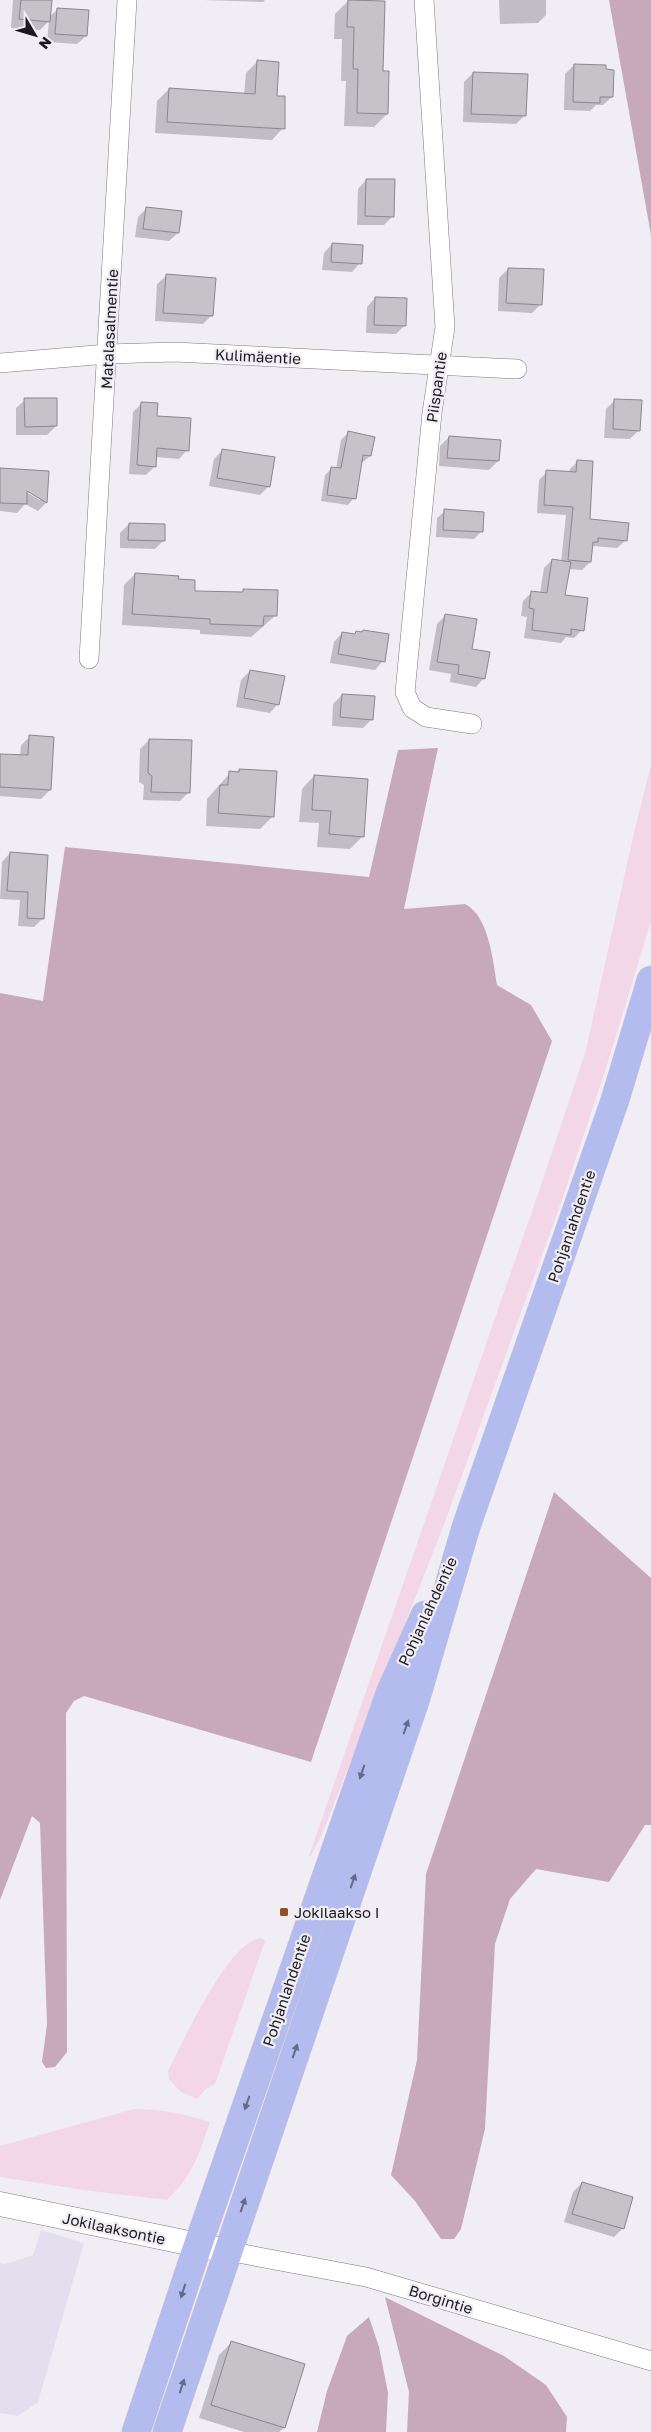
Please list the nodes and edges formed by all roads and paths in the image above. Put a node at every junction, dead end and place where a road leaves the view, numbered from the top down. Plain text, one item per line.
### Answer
1 (127, 0) edge
2 (424, 0) edge
3 (107, 354) junction
4 (0, 363) edge
5 (439, 365) junction
6 (517, 369) dead end
7 (89, 659) dead end
8 (472, 724) dead end
9 (651, 980) edge
10 (466, 1527) junction
11 (0, 2204) edge
12 (198, 2245) junction
13 (227, 2251) junction
14 (651, 2361) edge
15 (136, 2432) edge
16 (167, 2432) edge

1 - 3 street, Matalasalmentie
2 - 5 street, Piispantie
3 - 4 street, Kulimäentie
3 - 5 street, Kulimäentie
3 - 7 street, Matalasalmentie
5 - 6 street, Kulimäentie
5 - 8 street, Piispantie
9 - 10 highway, Pohjanlahdentie
10 -> 12 highway, Pohjanlahdentie
13 -> 10 highway, Pohjanlahdentie
11 - 12 street, Jokilaaksontie
12 - 13 street, Jokilaaksontie
12 -> 15 highway, Pohjanlahdentie
13 - 14 street, Borgintie
16 -> 13 highway, Pohjanlahdentie

